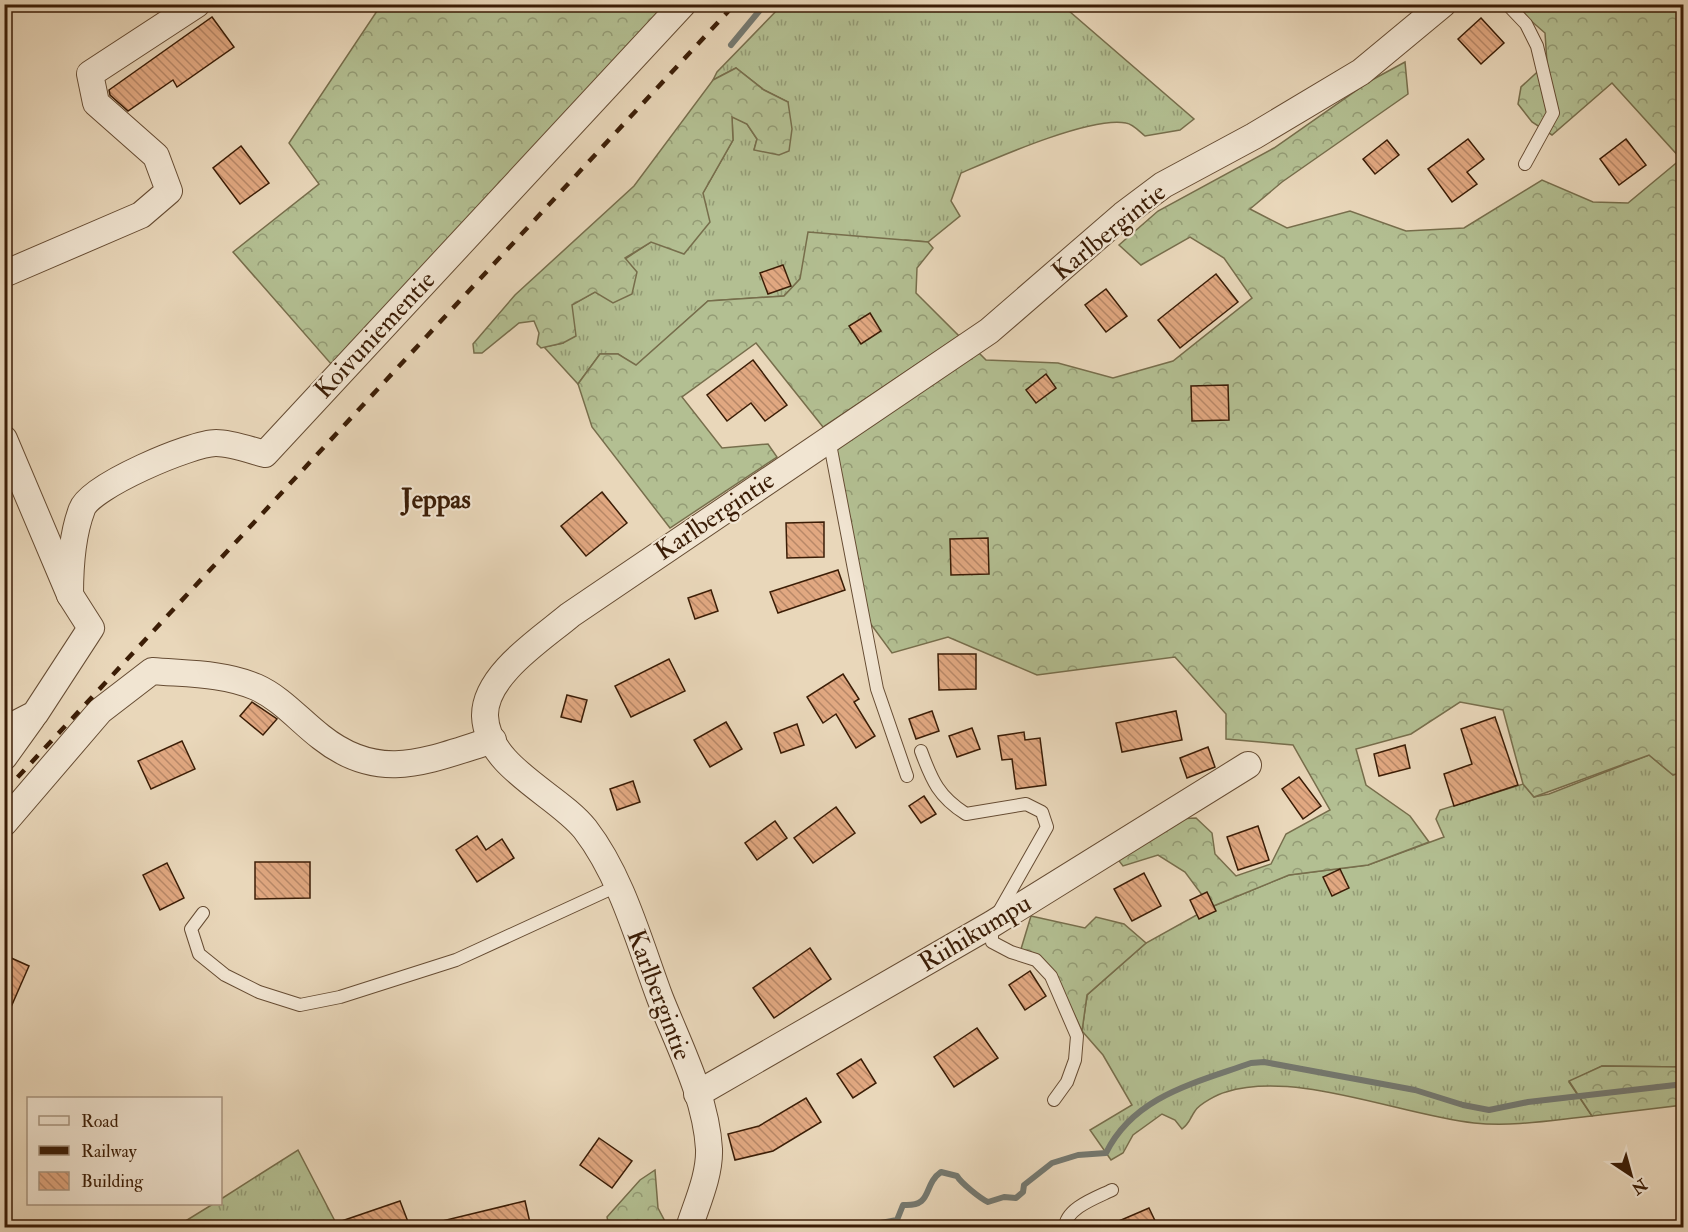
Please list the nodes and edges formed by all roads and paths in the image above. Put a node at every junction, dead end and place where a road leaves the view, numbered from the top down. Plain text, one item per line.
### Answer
1 (197, 4) edge
2 (683, 4) edge
3 (1443, 4) edge
4 (1507, 4) edge
5 (1525, 164) dead end
6 (4, 274) edge
7 (4, 439) edge
8 (829, 439) junction
9 (70, 595) junction
10 (35, 714) junction
11 (4, 730) edge
12 (493, 740) junction
13 (921, 751) dead end
14 (4, 757) edge
15 (1248, 765) dead end
16 (908, 776) dead end
17 (4, 823) edge
18 (617, 886) junction
19 (203, 913) dead end
20 (992, 924) junction
21 (697, 1094) junction
22 (1054, 1100) dead end
23 (1112, 1190) dead end
24 (689, 1227) edge
25 (1065, 1227) edge

1 - 6 street
2 - 9 street, Koivuniementie
3 - 8 street, Karlbergintie
4 - 5 lane
7 - 9 street
8 - 12 street, Karlbergintie
8 - 16 lane
9 - 10 street
10 - 11 street
10 - 14 street
12 - 17 street
12 - 18 street, Karlbergintie
13 - 20 lane
15 - 20 street, Riihikumpu
18 - 19 lane
18 - 21 street, Karlbergintie
20 - 21 street, Riihikumpu
20 - 22 lane
21 - 24 street, Karlbergintie
23 - 25 lane

